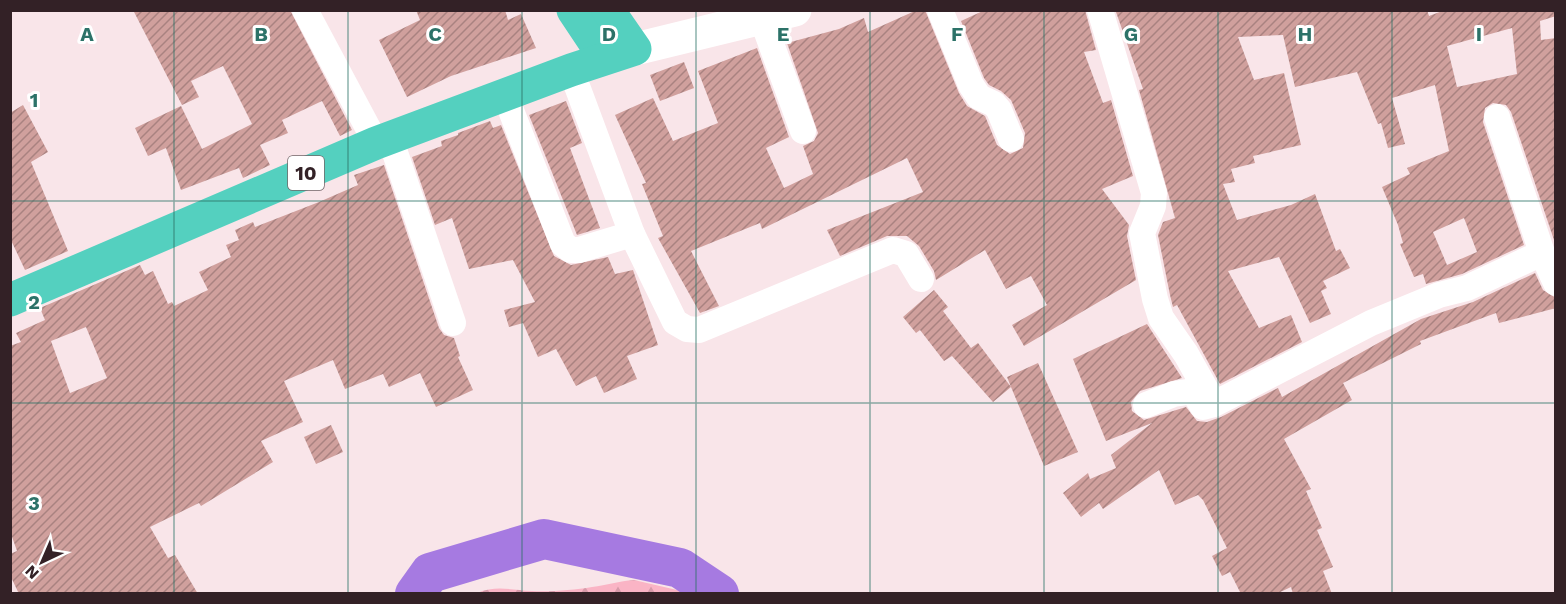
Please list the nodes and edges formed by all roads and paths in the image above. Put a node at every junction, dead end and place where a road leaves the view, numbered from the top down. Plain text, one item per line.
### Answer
1 (305, 10) edge
2 (573, 10) edge
3 (608, 10) edge
4 (795, 10) edge
5 (940, 10) edge
6 (1100, 10) edge
7 (762, 19) junction
8 (620, 53) junction
9 (571, 70) junction
10 (505, 95) junction
11 (1497, 117) dead end
12 (803, 131) dead end
13 (1011, 139) dead end
14 (383, 140) junction
15 (632, 234) junction
16 (1542, 253) junction
17 (921, 279) dead end
18 (1556, 283) edge
19 (10, 300) edge
20 (453, 323) dead end
21 (1214, 404) junction
22 (1146, 405) dead end

1 - 14 street
2 - 8 highway
3 - 8 highway
4 - 7 main road
5 - 13 street
6 - 21 street
7 - 8 main road
7 - 12 street
8 - 9 highway, 10
9 - 10 highway, 10
9 - 15 street
10 - 14 highway, 10
10 - 15 street
11 - 16 street
14 - 19 highway, 10
14 - 20 street
15 - 17 street
16 - 18 street
16 - 21 street
21 - 22 street

